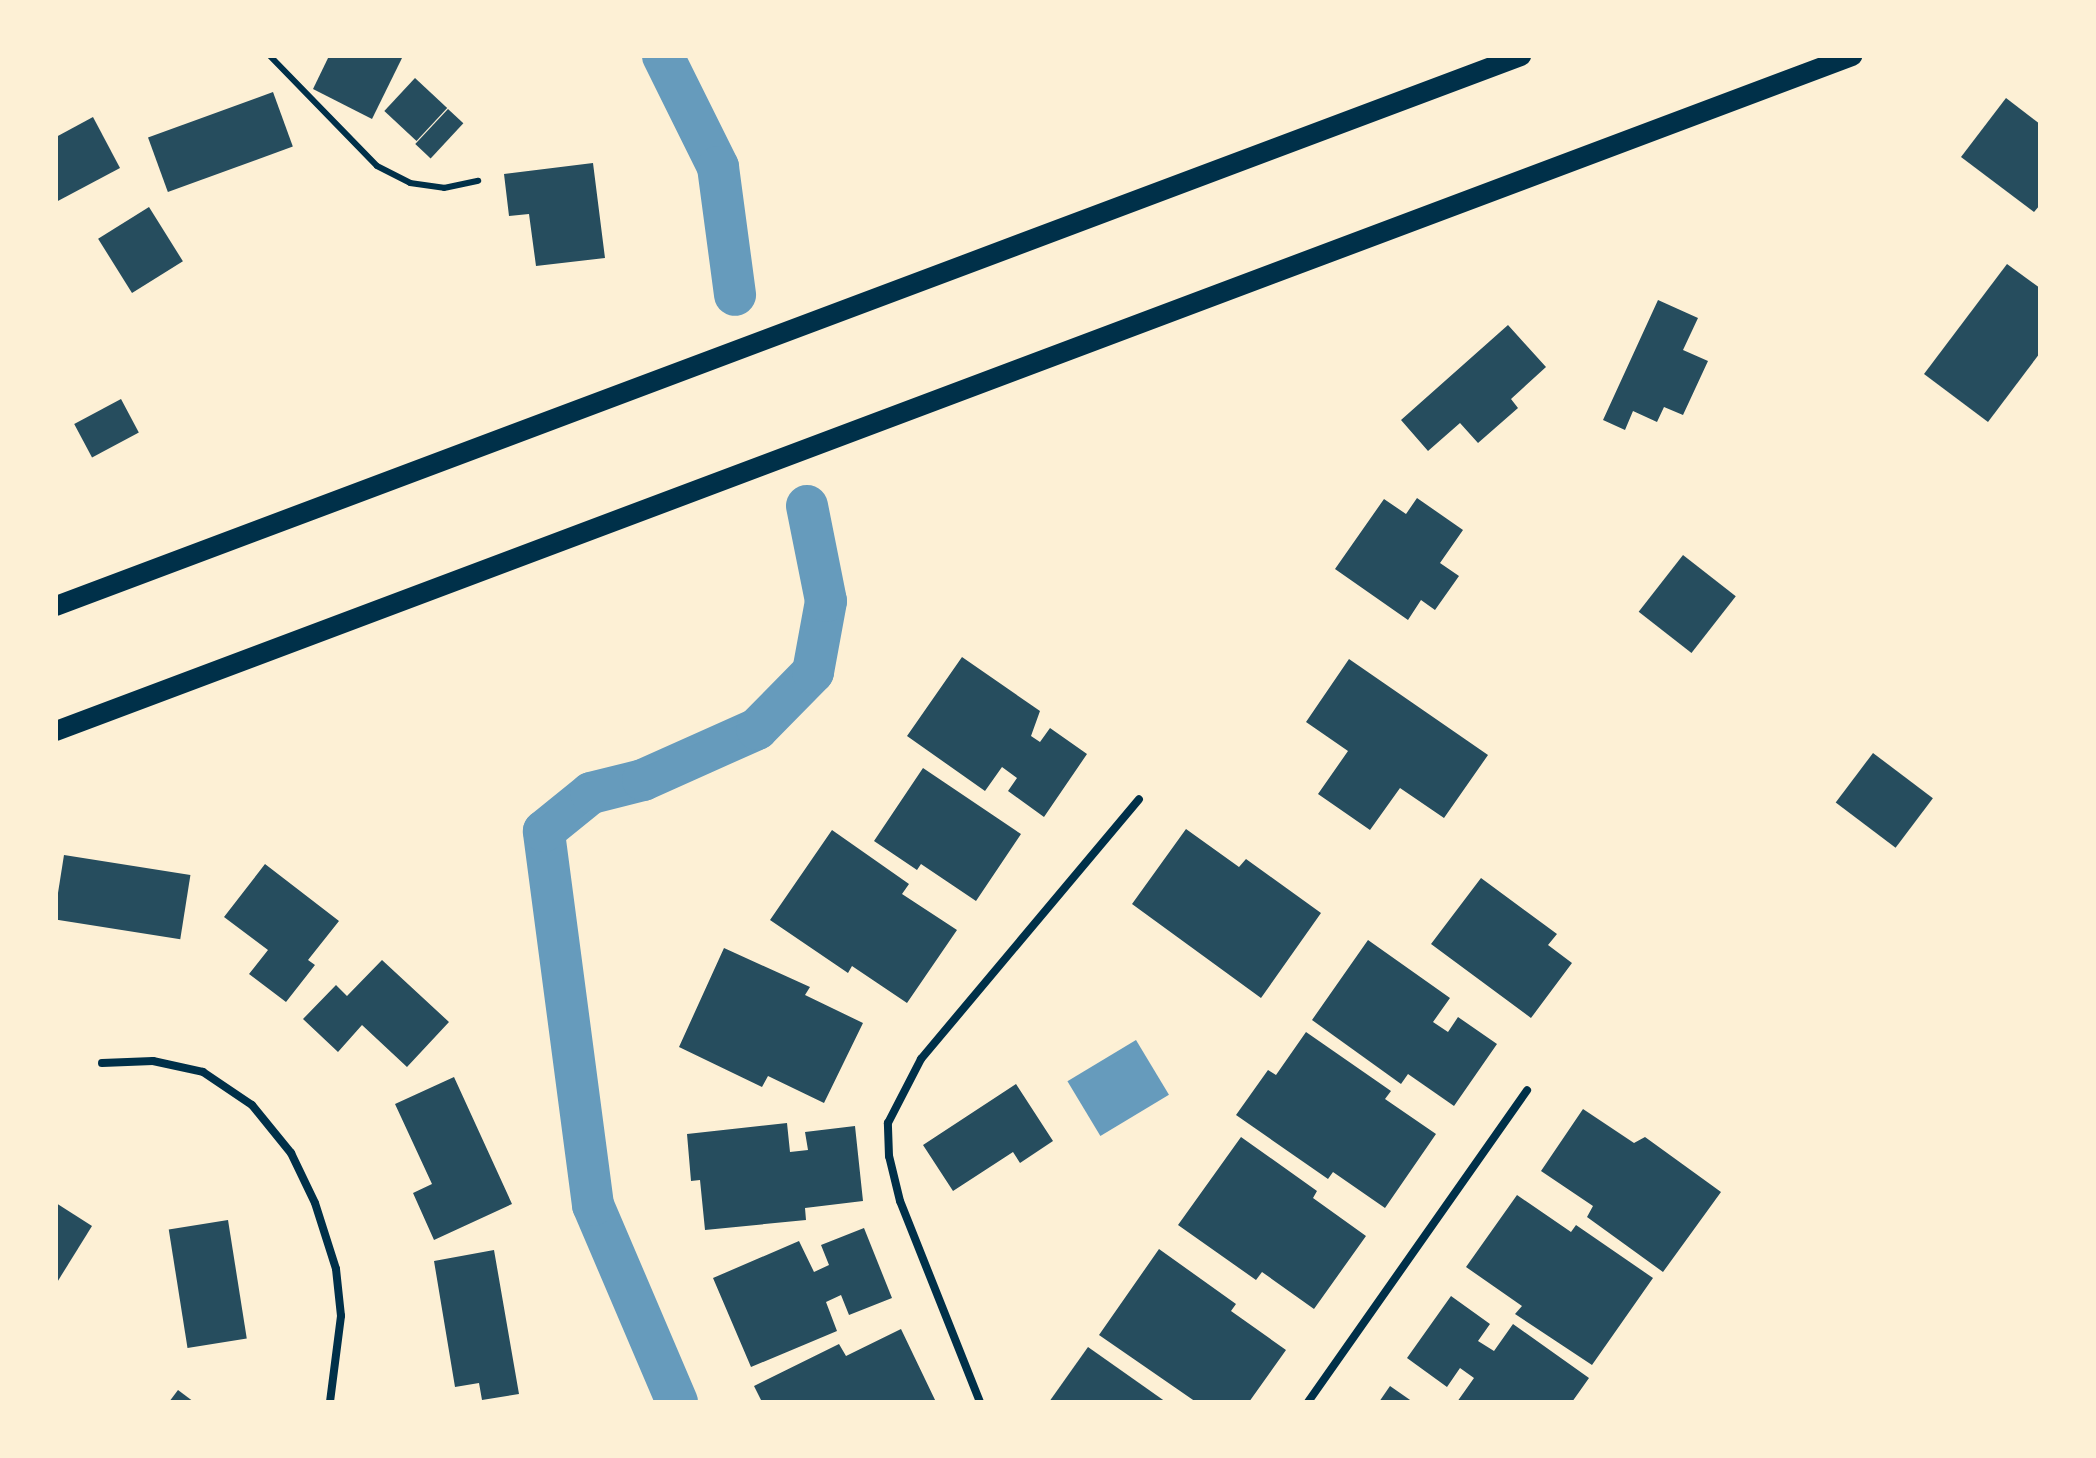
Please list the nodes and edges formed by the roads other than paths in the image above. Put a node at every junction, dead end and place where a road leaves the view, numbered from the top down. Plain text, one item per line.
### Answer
1 (270, 56) edge
2 (1521, 56) edge
3 (1852, 56) edge
4 (478, 181) dead end
5 (56, 606) edge
6 (56, 731) edge
7 (1139, 799) dead end
8 (102, 1063) dead end
9 (1527, 1090) dead end
10 (330, 1402) edge
11 (980, 1402) edge
12 (1308, 1402) edge

1 - 4 lane
2 - 5 main road
3 - 6 main road
7 - 11 street
8 - 10 street
9 - 12 street

